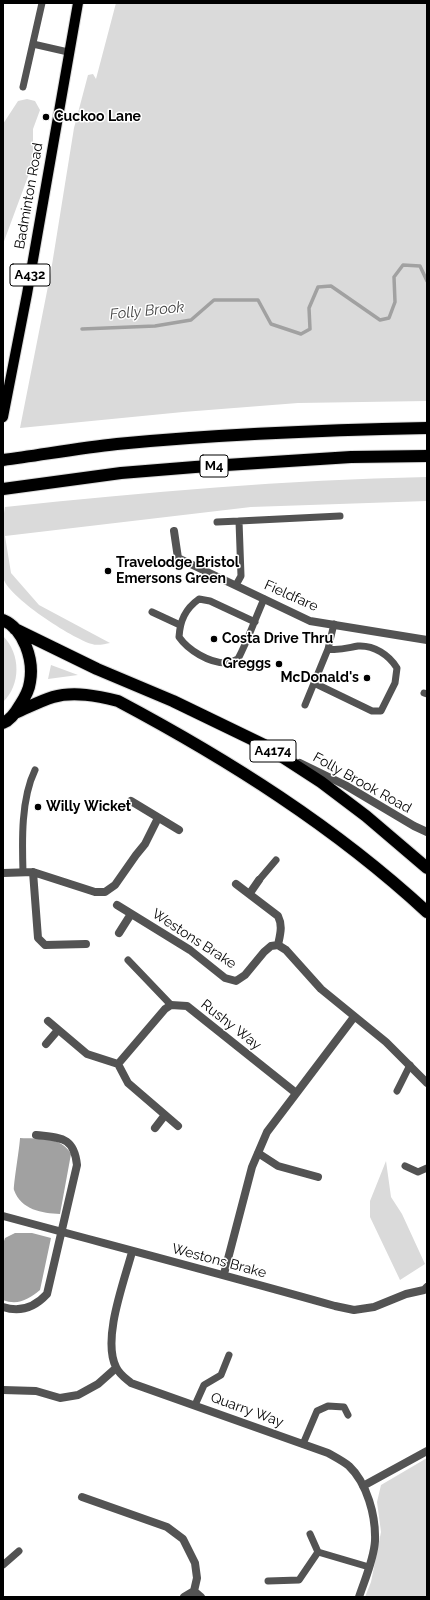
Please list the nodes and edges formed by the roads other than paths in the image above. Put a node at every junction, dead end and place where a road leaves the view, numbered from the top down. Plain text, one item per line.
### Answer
1 (42, 3) edge
2 (78, 3) edge
3 (33, 44) junction
4 (68, 52) junction
5 (23, 87) dead end
6 (7, 377) edge
7 (3, 417) edge
8 (427, 428) edge
9 (427, 456) edge
10 (3, 460) edge
11 (3, 489) edge
12 (340, 516) dead end
13 (239, 521) junction
14 (217, 522) dead end
15 (174, 531) dead end
16 (236, 585) junction
17 (264, 598) junction
18 (152, 612) dead end
19 (7, 621) edge
20 (254, 622) junction
21 (334, 624) junction
22 (180, 625) junction
23 (427, 640) edge
24 (328, 648) junction
25 (314, 683) junction
26 (305, 705) dead end
27 (15, 713) junction
28 (4, 723) edge
29 (264, 745) junction
30 (35, 770) dead end
31 (131, 801) dead end
32 (158, 818) junction
33 (179, 830) dead end
34 (427, 832) edge
35 (276, 860) dead end
36 (427, 868) edge
37 (3, 872) edge
38 (23, 872) junction
39 (33, 872) junction
40 (260, 880) joint
41 (236, 884) dead end
42 (250, 893) junction
43 (117, 905) dead end
44 (427, 912) edge
45 (131, 914) junction
46 (119, 933) dead end
47 (86, 944) dead end
48 (278, 945) junction
49 (128, 960) dead end
50 (171, 1005) junction
51 (354, 1017) junction
52 (48, 1021) dead end
53 (58, 1030) junction
54 (46, 1044) dead end
55 (118, 1064) junction
56 (410, 1065) junction
57 (427, 1083) edge
58 (397, 1091) dead end
59 (296, 1093) junction
60 (165, 1115) junction
61 (178, 1126) dead end
62 (155, 1128) dead end
63 (36, 1134) dead end
64 (258, 1153) junction
65 (405, 1166) dead end
66 (427, 1168) edge
67 (318, 1177) dead end
68 (3, 1216) edge
69 (61, 1232) junction
70 (132, 1252) junction
71 (224, 1274) junction
72 (426, 1291) edge
73 (3, 1307) edge
74 (229, 1355) dead end
75 (116, 1368) junction
76 (3, 1390) edge
77 (195, 1405) junction
78 (348, 1415) dead end
79 (303, 1444) junction
80 (427, 1451) edge
81 (363, 1486) junction
82 (82, 1498) dead end
83 (310, 1534) dead end
84 (19, 1551) dead end
85 (318, 1552) junction
86 (3, 1565) edge
87 (369, 1567) junction
88 (268, 1581) dead end
89 (194, 1591) junction
90 (184, 1597) edge
91 (201, 1597) edge
92 (359, 1597) edge

1 - 3 lane
2 - 4 main road, Badminton Road / A432
3 - 4 lane
3 - 5 lane
4 - 6 main road, Badminton Road / A432
6 - 7 main road, Badminton Road / A432
8 - 10 highway, M4
9 - 11 highway, M4
12 - 13 lane
13 - 14 lane
13 - 16 lane
15 - 16 street, Fieldfare
16 - 17 street, Fieldfare
17 - 20 lane
17 - 21 street, Fieldfare
18 - 22 lane
19 - 27 highway
19 - 29 highway, A4174
20 - 22 lane
20 - 22 lane
21 - 23 street, Fieldfare
21 - 24 lane
24 - 25 lane
24 - 25 lane
25 - 26 lane
27 - 28 highway
27 - 44 highway, A4174
29 - 34 street, Folly Brook Road
29 - 36 highway, A4174
30 - 38 lane
31 - 32 street
32 - 33 street
32 - 39 street
35 - 40 lane
37 - 38 street
38 - 39 street
39 - 47 street
40 - 42 street
41 - 42 street
42 - 48 street
43 - 45 street, Westons Brake
45 - 46 street, Westons Brake
45 - 48 street, Westons Brake
48 - 51 street
49 - 50 lane
50 - 55 street
50 - 59 street, Rushy Way
51 - 56 street
51 - 59 street
52 - 53 street
53 - 54 street
53 - 55 street
55 - 60 street
56 - 57 street
56 - 58 lane
59 - 64 street
60 - 61 street
60 - 62 street
63 - 69 street
64 - 67 street
64 - 71 street
65 - 66 lane
68 - 69 street, Westons Brake
69 - 70 street, Westons Brake
69 - 73 street
70 - 71 street, Westons Brake
70 - 75 street
71 - 72 street, Westons Brake
74 - 77 lane
75 - 76 street
75 - 77 street, Quarry Way
77 - 79 street, Quarry Way
78 - 79 lane
79 - 81 street, Quarry Way
80 - 81 street
81 - 87 street, Quarry Way
82 - 89 street
83 - 85 lane
84 - 86 lane
85 - 87 lane
85 - 88 lane
87 - 92 street, Quarry Way
89 - 90 street
89 - 91 street

